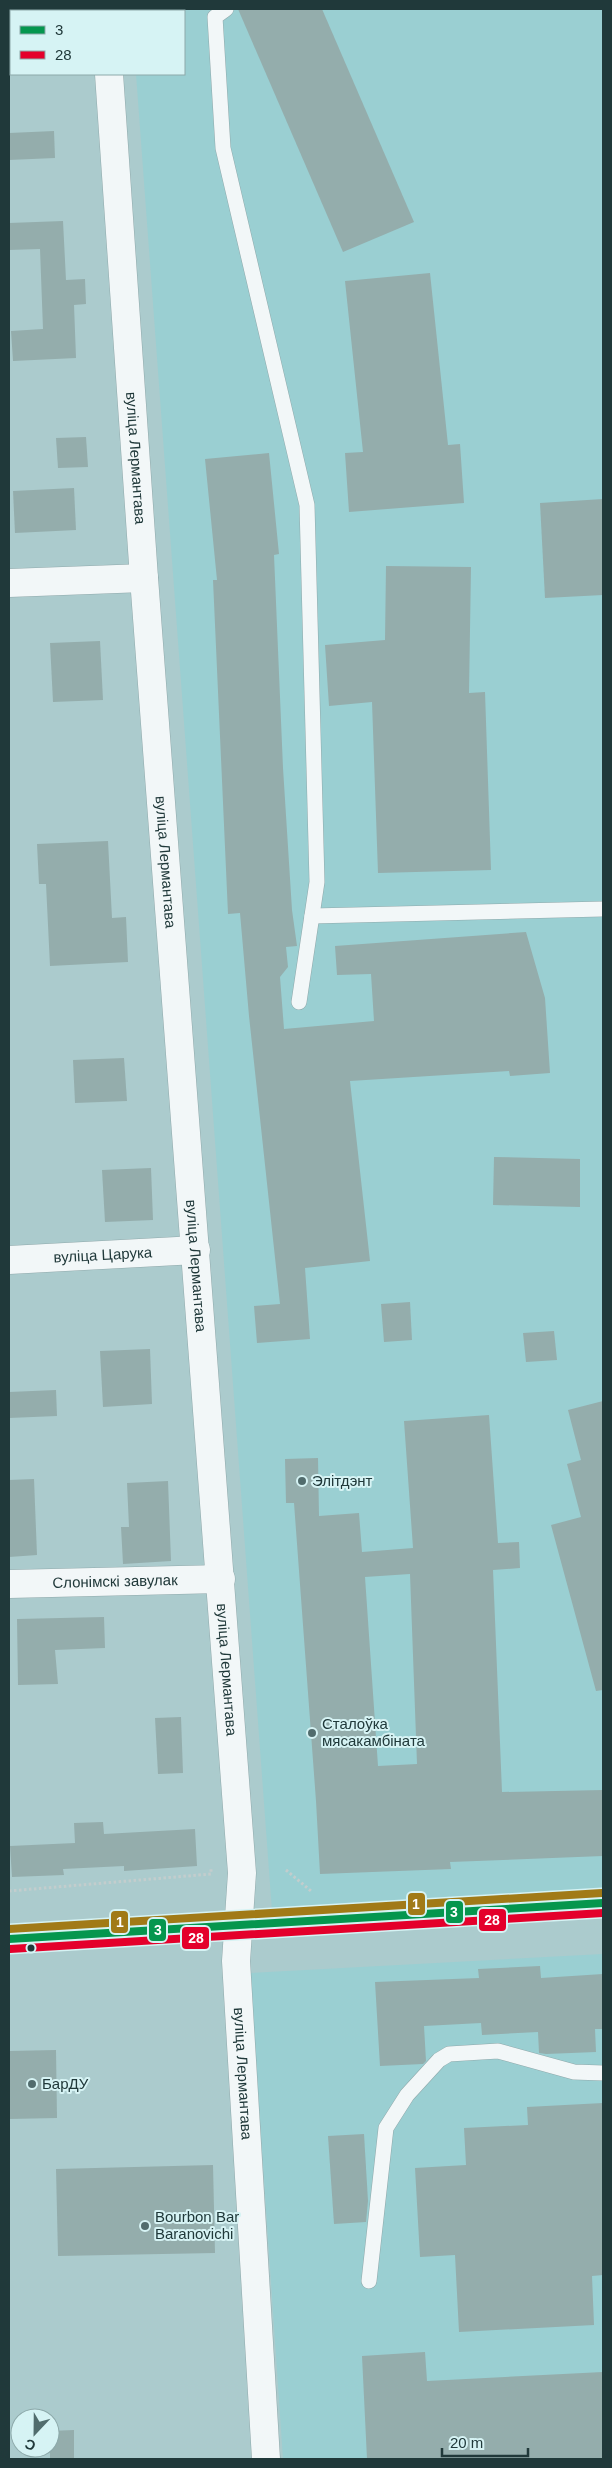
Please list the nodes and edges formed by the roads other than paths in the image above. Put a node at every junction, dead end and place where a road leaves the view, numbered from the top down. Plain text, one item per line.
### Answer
1 (226, 9) edge
2 (109, 75) edge
3 (144, 578) junction
4 (9, 583) edge
5 (603, 909) edge
6 (312, 916) junction
7 (299, 1002) dead end
8 (196, 1250) junction
9 (9, 1260) edge
10 (221, 1579) junction
11 (9, 1584) edge
12 (603, 1903) edge
13 (240, 1926) junction
14 (9, 1939) edge
15 (603, 2073) edge
16 (369, 2281) dead end
17 (266, 2459) edge

1 - 6 lane
2 - 3 street, вуліца Лермантава
3 - 4 street
3 - 8 street, вуліца Лермантава
5 - 6 lane
6 - 7 lane
8 - 9 street, вуліца Царука
8 - 10 street, вуліца Лермантава
10 - 11 street, Слонімскі завулак
10 - 13 street, вуліца Лермантава
12 - 13 street
13 - 14 street
13 - 17 street, вуліца Лермантава
15 - 16 lane

